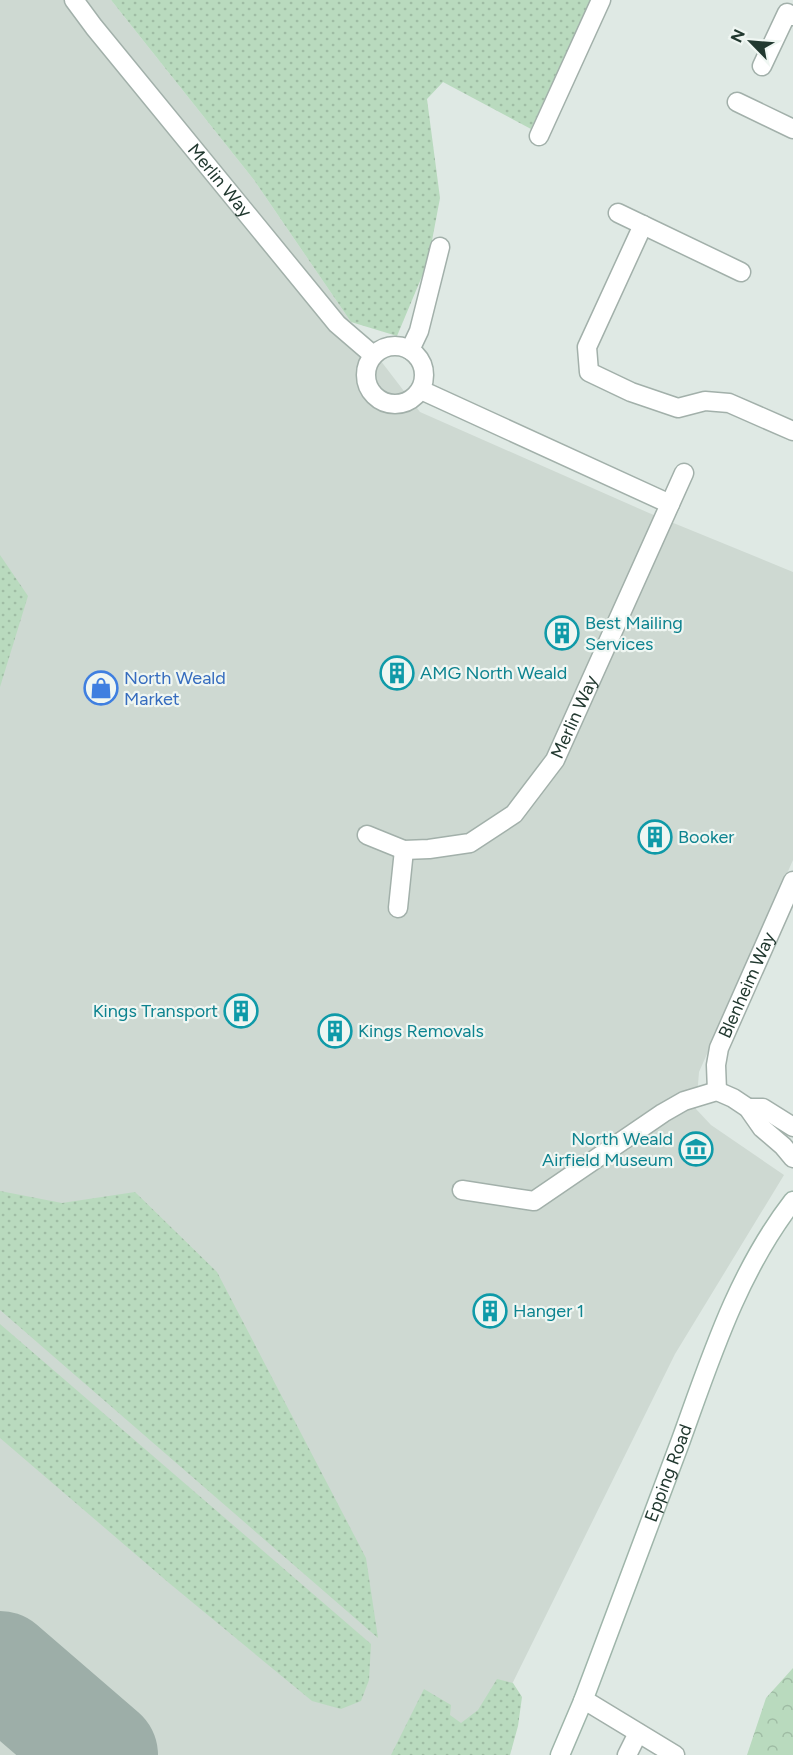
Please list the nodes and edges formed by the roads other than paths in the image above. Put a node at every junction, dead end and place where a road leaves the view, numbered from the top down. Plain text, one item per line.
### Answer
1 (74, 0) edge
2 (601, 0) edge
3 (793, 16) edge
4 (762, 66) dead end
5 (737, 102) dead end
6 (793, 129) edge
7 (540, 136) dead end
8 (618, 213) dead end
9 (644, 225) junction
10 (440, 247) dead end
11 (741, 272) dead end
12 (410, 350) junction
13 (374, 355) junction
14 (421, 390) junction
15 (793, 431) edge
16 (684, 473) dead end
17 (670, 504) junction
18 (367, 835) dead end
19 (404, 850) junction
20 (793, 881) edge
21 (398, 908) dead end
22 (717, 1090) junction
23 (748, 1108) junction
24 (793, 1127) edge
25 (793, 1158) edge
26 (462, 1190) dead end
27 (793, 1201) edge
28 (583, 1701) junction
29 (638, 1733) junction
30 (561, 1755) edge
31 (627, 1755) edge
32 (675, 1755) edge

1 - 13 street, Merlin Way
2 - 7 street
3 - 4 street
5 - 6 street
8 - 9 street
9 - 11 street
9 - 15 street
10 - 12 street
12 - 13 street
12 - 14 street
13 - 14 street
14 - 17 street
16 - 17 street, Merlin Way
17 - 19 street, Merlin Way
18 - 19 street, Merlin Way
19 - 21 street
20 - 22 street, Blenheim Way
22 - 23 street
22 - 26 street
23 - 24 street
23 - 25 street
27 - 28 street, Epping Road
28 - 29 street
28 - 30 street, Epping Road
29 - 31 street
29 - 32 street

